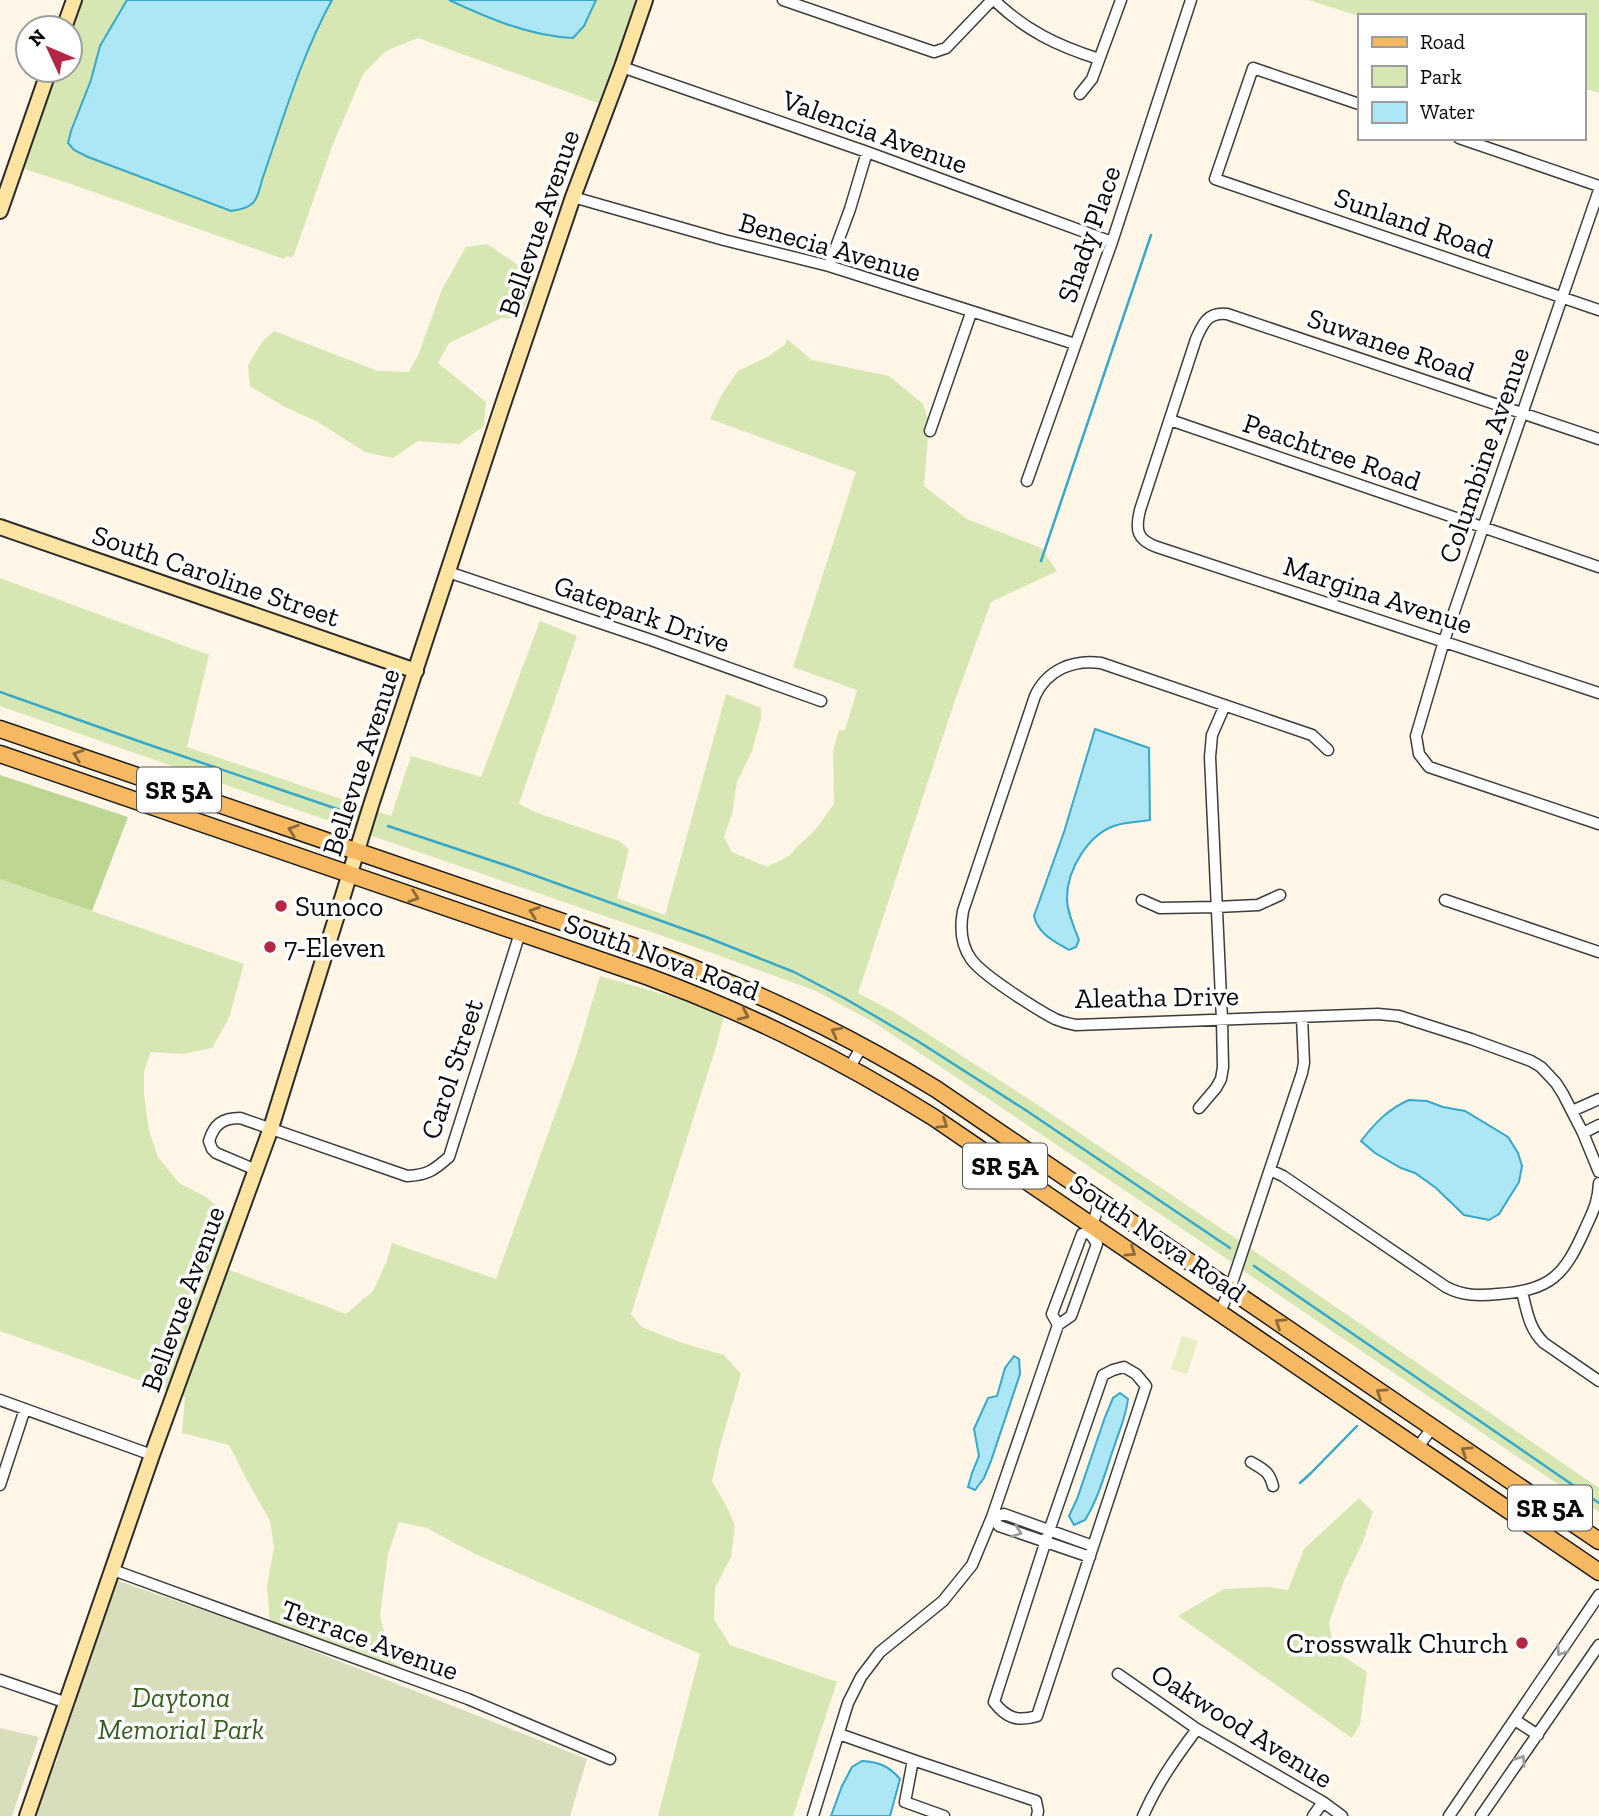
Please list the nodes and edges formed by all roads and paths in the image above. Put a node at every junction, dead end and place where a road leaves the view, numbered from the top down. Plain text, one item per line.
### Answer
1 (645, 0) edge
2 (783, 0) edge
3 (993, 0) edge
4 (1121, 0) edge
5 (1191, 0) edge
6 (1099, 60) junction
7 (622, 67) junction
8 (44, 84) edge
9 (1080, 94) dead end
10 (1358, 104) edge
11 (1465, 140) edge
12 (867, 152) junction
13 (1599, 188) edge
14 (573, 197) junction
15 (0, 211) edge
16 (1112, 242) junction
17 (828, 266) junction
18 (1562, 298) junction
19 (1599, 310) edge
20 (971, 313) junction
21 (1074, 344) junction
22 (1523, 413) junction
23 (1170, 420) junction
24 (930, 430) dead end
25 (1599, 439) edge
26 (1027, 481) dead end
27 (0, 527) edge
28 (1483, 528) junction
29 (1599, 567) edge
30 (448, 572) junction
31 (1444, 641) junction
32 (416, 671) junction
33 (1599, 693) edge
34 (821, 701) dead end
35 (1225, 705) junction
36 (0, 729) edge
37 (1328, 750) dead end
38 (0, 754) edge
39 (1599, 824) edge
40 (358, 852) junction
41 (350, 875) junction
42 (1280, 895) dead end
43 (1142, 900) dead end
44 (1445, 900) dead end
45 (1216, 907) junction
46 (520, 933) junction
47 (1599, 952) edge
48 (1302, 1017) junction
49 (1222, 1020) junction
50 (862, 1046) junction
51 (850, 1067) junction
52 (1599, 1099) edge
53 (1199, 1108) dead end
54 (1572, 1111) junction
55 (1599, 1125) edge
56 (271, 1128) junction
57 (1583, 1132) junction
58 (256, 1170) junction
59 (1270, 1170) junction
60 (1599, 1172) edge
61 (1599, 1183) edge
62 (1100, 1200) junction
63 (1091, 1229) junction
64 (1230, 1289) junction
65 (1522, 1292) junction
66 (1220, 1312) junction
67 (1058, 1325) junction
68 (1599, 1381) edge
69 (0, 1400) edge
70 (25, 1409) junction
71 (1432, 1428) junction
72 (1418, 1447) junction
73 (152, 1455) junction
74 (1251, 1462) dead end
75 (0, 1485) edge
76 (1273, 1486) dead end
77 (992, 1517) junction
78 (1049, 1531) junction
79 (1599, 1541) edge
80 (1045, 1542) junction
81 (1093, 1546) junction
82 (1090, 1558) junction
83 (113, 1570) junction
84 (1599, 1572) edge
85 (1599, 1595) edge
86 (1599, 1645) edge
87 (1118, 1674) dead end
88 (0, 1680) edge
89 (67, 1703) junction
90 (1515, 1720) junction
91 (1196, 1729) junction
92 (839, 1734) junction
93 (1538, 1735) junction
94 (610, 1759) dead end
95 (913, 1760) junction
96 (1323, 1802) junction
97 (27, 1816) edge
98 (813, 1816) edge
99 (944, 1816) edge
100 (1037, 1816) edge
101 (1143, 1816) edge
102 (1313, 1816) edge
103 (1342, 1816) edge
104 (1449, 1816) edge
105 (1481, 1816) edge

1 - 7 street, Bellevue Avenue
2 - 3 street
3 - 6 street
4 - 6 street
5 - 16 street, Shady Place
6 - 9 street
7 - 12 street, Valencia Avenue
7 - 14 street, Bellevue Avenue
8 - 15 street
10 - 18 street, Sunland Road
11 - 13 street
12 - 16 street, Valencia Avenue
12 - 17 street
13 - 18 street, Columbine Avenue
14 - 17 street, Benecia Avenue
14 - 30 street, Bellevue Avenue
16 - 21 street, Shady Place
17 - 20 street, Benecia Avenue
18 - 19 street, Sunland Road
18 - 22 street, Columbine Avenue
20 - 21 street, Benecia Avenue
20 - 24 street
21 - 26 street, Shady Place
22 - 23 street, Suwanee Road
22 - 25 street, Suwanee Road
22 - 28 street, Columbine Avenue
23 - 28 street, Peachtree Road
23 - 31 street, Margina Avenue
27 - 32 street, South Caroline Street
28 - 29 street, Peachtree Road
28 - 31 street, Columbine Avenue
30 - 32 street, Bellevue Avenue
30 - 34 street, Gatepark Drive
31 - 33 street, Margina Avenue
31 - 39 street, Columbine Avenue
32 - 40 street, Bellevue Avenue
35 - 37 street, Aleatha Drive
35 - 45 street
35 - 49 street, Aleatha Drive
40 -> 36 main road, SR 5A
38 - 41 main road, SR 5A
40 - 41 street, Bellevue Avenue
50 -> 40 main road, South Nova Road / SR 5A
41 -> 46 main road, South Nova Road / SR 5A
41 - 56 street, Bellevue Avenue
42 - 45 street
43 - 45 street
44 - 47 street
45 - 49 street
46 -> 51 main road, South Nova Road / SR 5A
46 - 56 street, Carol Street
48 - 49 street, Aleatha Drive
48 - 54 street, Aleatha Drive
48 - 59 street
49 - 53 street
50 - 51 street
50 - 62 main road, South Nova Road / SR 5A
51 -> 63 main road, South Nova Road / SR 5A
52 - 54 street
54 - 57 street, Aleatha Drive
55 - 57 street
56 - 58 street, Bellevue Avenue
56 - 58 street, Carol Street
57 - 60 street, Aleatha Drive
58 - 73 street, Bellevue Avenue
59 - 64 street
59 - 65 street
61 - 65 street
62 - 63 street
62 - 64 main road, South Nova Road / SR 5A
63 -> 66 main road, South Nova Road / SR 5A
63 - 67 street
63 - 67 street
64 - 66 street
71 -> 64 main road, South Nova Road / SR 5A
65 - 68 street
66 - 72 main road, South Nova Road / SR 5A
67 - 77 street
69 - 70 street
70 - 73 street
70 - 75 street
71 - 72 street
79 -> 71 main road, South Nova Road / SR 5A
72 - 84 main road, South Nova Road / SR 5A
73 - 83 street, Bellevue Avenue
74 - 76 street
77 - 78 street
77 -> 80 street
77 - 92 street
78 - 80 street
78 - 81 street
78 - 81 street
80 - 82 street
80 - 82 street
81 - 82 street
83 - 89 street, Bellevue Avenue
83 - 94 street, Terrace Avenue
85 -> 90 street
86 - 93 street
87 - 91 street, Oakwood Avenue
88 - 89 street
89 - 97 street, Bellevue Avenue
90 - 93 street
90 - 104 street
91 - 96 street, Oakwood Avenue
91 - 101 street
92 - 95 street
92 - 98 street
105 -> 93 street
95 - 99 street
95 - 100 street
96 - 102 street
96 - 103 street, Oakwood Avenue

